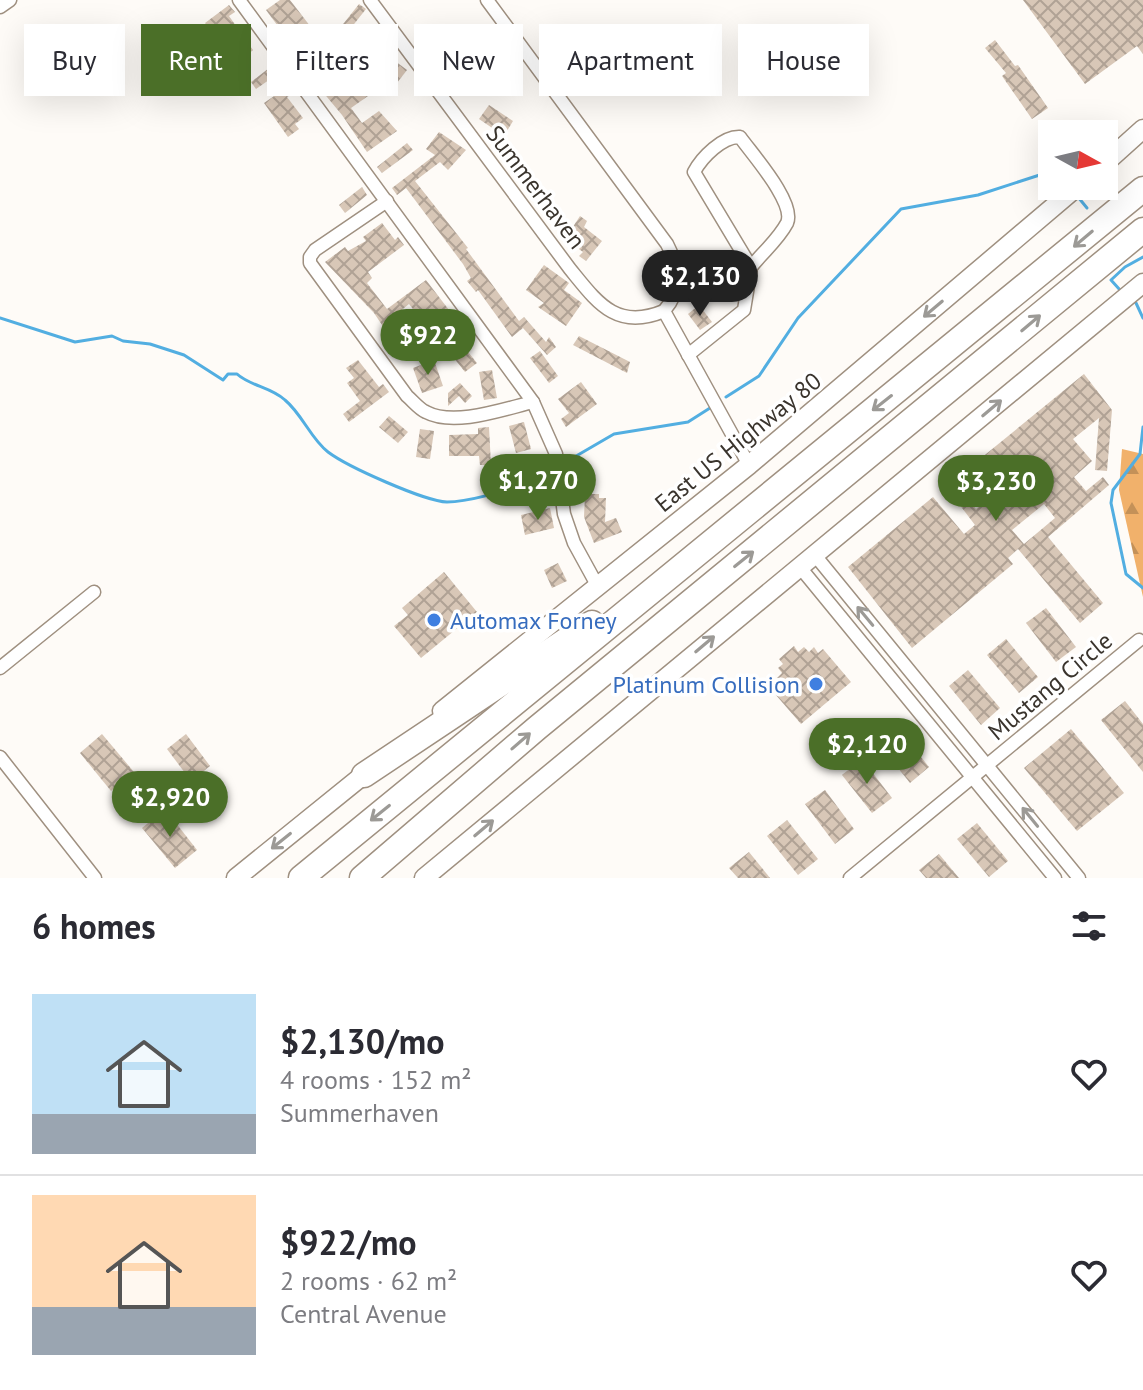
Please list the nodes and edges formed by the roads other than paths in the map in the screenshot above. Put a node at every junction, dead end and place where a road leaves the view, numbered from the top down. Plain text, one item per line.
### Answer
1 (10, 0) edge
2 (239, 0) edge
3 (370, 0) edge
4 (487, 0) edge
5 (0, 7) edge
6 (1143, 129) edge
7 (1118, 151) edge
8 (1143, 189) edge
9 (1061, 200) edge
10 (387, 201) junction
11 (1143, 230) edge
12 (751, 267) junction
13 (1143, 283) edge
14 (664, 311) junction
15 (688, 355) junction
16 (533, 402) junction
17 (749, 465) junction
18 (807, 560) junction
19 (597, 585) junction
20 (657, 586) junction
21 (94, 592) dead end
22 (1139, 640) dead end
23 (0, 668) edge
24 (0, 757) edge
25 (989, 766) junction
26 (364, 775) junction
27 (973, 778) junction
28 (462, 792) junction
29 (95, 878) edge
30 (236, 878) edge
31 (301, 878) edge
32 (362, 878) edge
33 (388, 878) edge
34 (424, 878) edge
35 (850, 878) edge
36 (1055, 878) edge
37 (1079, 878) edge

1 - 5 street
2 - 10 street
3 - 14 street, Summerhaven
4 - 14 street
6 - 7 main road
8 -> 20 highway
9 -> 17 main road, East US Highway 80
10 - 16 street
10 - 16 street
28 -> 11 highway
12 - 12 street
12 - 15 street
18 -> 13 main road
14 - 15 street
15 - 17 street
16 - 19 street
17 - 19 main road, East US Highway 80
25 -> 18 street
18 - 27 street
34 -> 18 main road
19 - 26 main road, East US Highway 80
20 - 26 highway
20 -> 31 highway
21 - 23 street
22 - 25 street, Mustang Circle
24 - 29 street
25 - 27 street, Mustang Circle
37 -> 25 street
26 -> 30 main road, East US Highway 80
27 - 35 street, Mustang Circle
27 - 36 street
28 - 32 highway
28 - 33 highway

